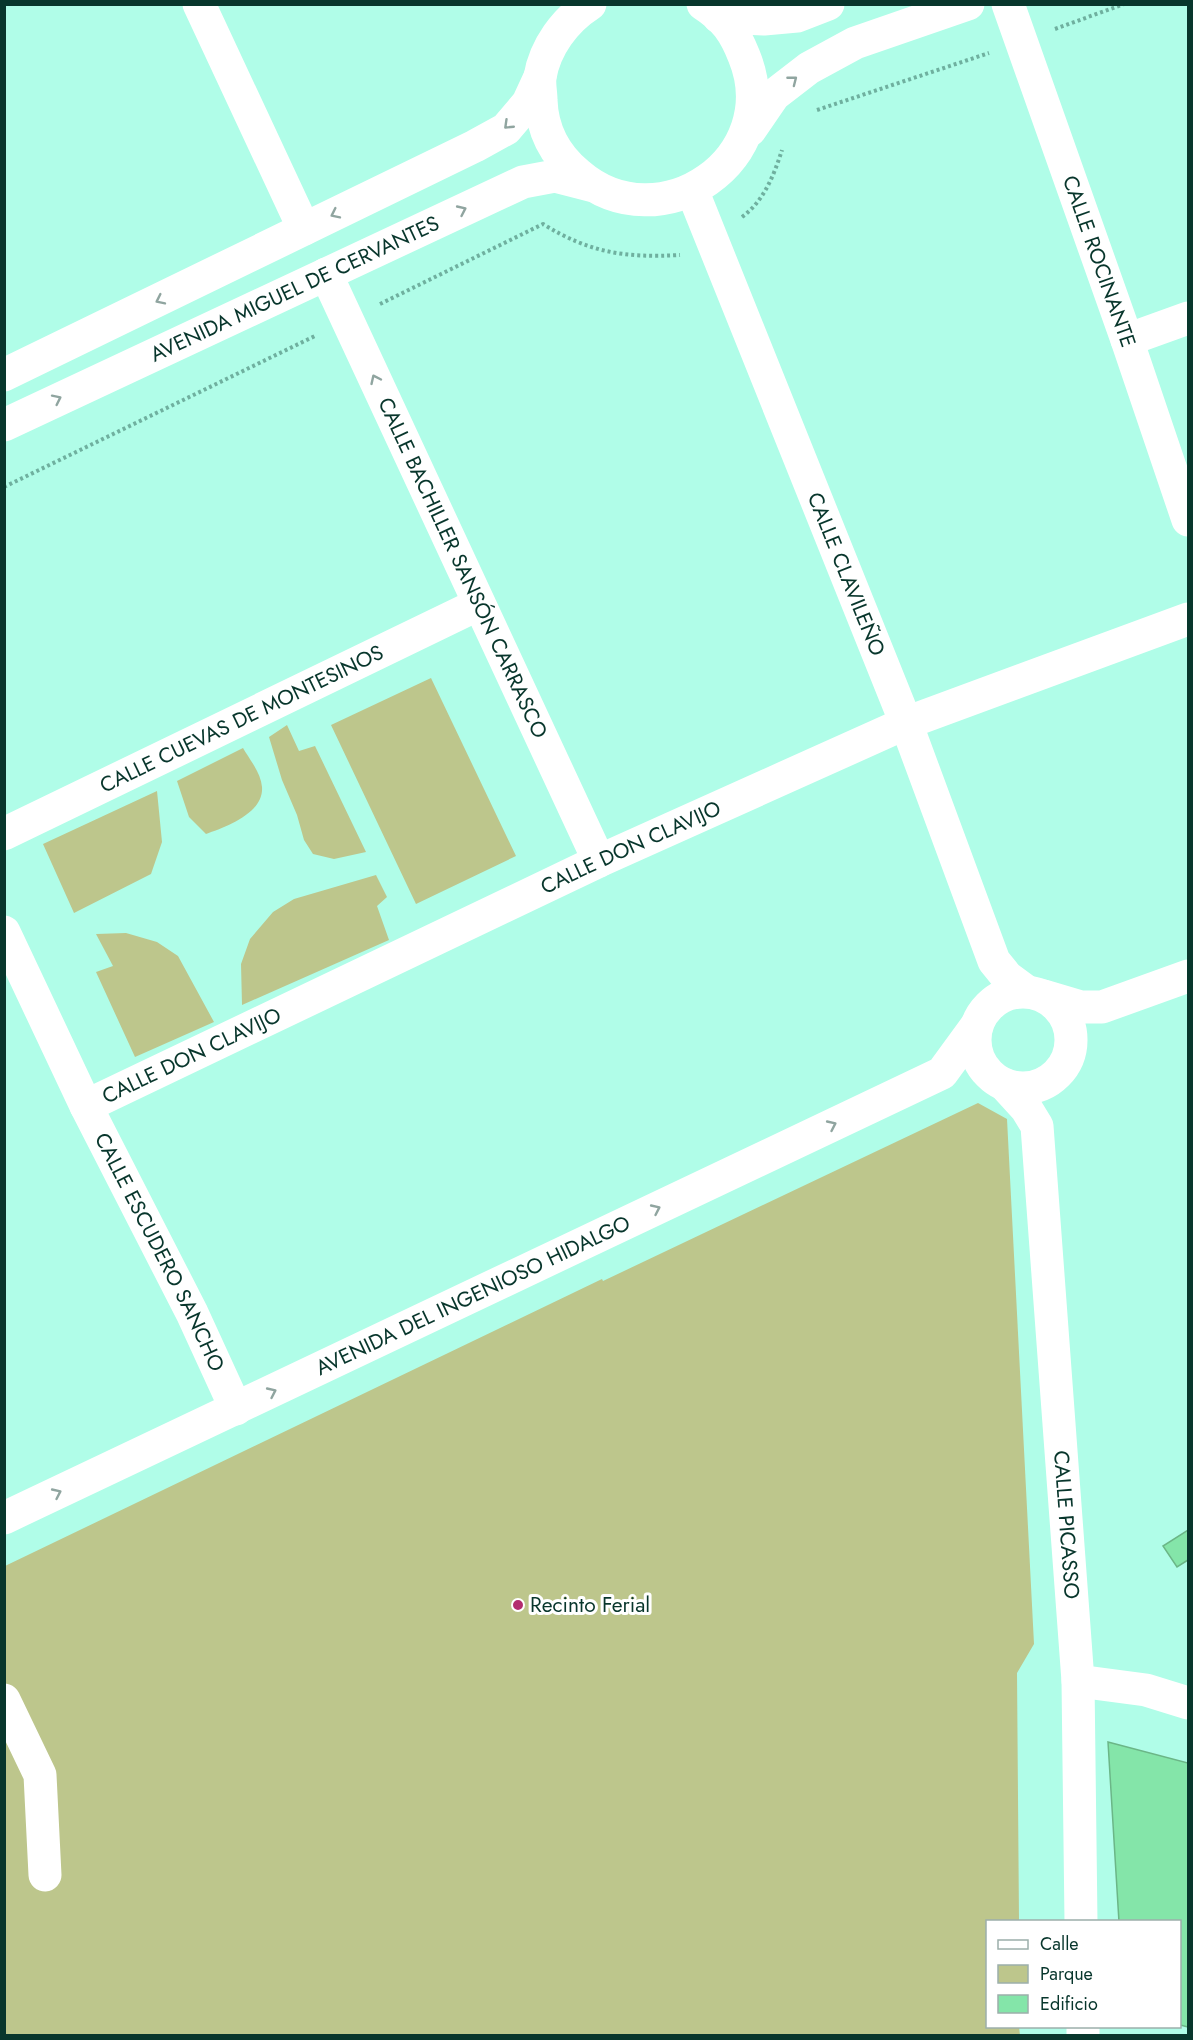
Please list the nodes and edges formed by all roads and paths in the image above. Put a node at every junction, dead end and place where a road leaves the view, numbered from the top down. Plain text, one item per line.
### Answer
1 (199, 4) edge
2 (590, 4) edge
3 (828, 4) edge
4 (968, 4) edge
5 (1008, 4) edge
6 (1124, 4) edge
7 (711, 11) edge
8 (1022, 42) junction
9 (540, 77) junction
10 (815, 111) dead end
11 (742, 141) junction
12 (782, 149) dead end
13 (590, 185) junction
14 (692, 190) junction
15 (304, 229) junction
16 (712, 240) junction
17 (326, 273) junction
18 (1188, 318) edge
19 (348, 320) junction
20 (1127, 340) junction
21 (4, 375) edge
22 (4, 425) edge
23 (4, 487) edge
24 (1188, 520) edge
25 (479, 604) junction
26 (1188, 620) edge
27 (906, 723) junction
28 (4, 834) edge
29 (599, 861) junction
30 (4, 932) edge
31 (994, 961) junction
32 (1188, 976) edge
33 (1034, 993) junction
34 (1102, 1007) junction
35 (980, 1017) junction
36 (1065, 1059) junction
37 (942, 1073) junction
38 (998, 1081) junction
39 (86, 1106) junction
40 (1036, 1126) junction
41 (236, 1409) junction
42 (4, 1518) edge
43 (1077, 1681) junction
44 (4, 1700) edge
45 (1188, 1703) edge
46 (45, 1875) dead end
47 (1081, 1920) edge

1 - 15 street
2 - 9 street
3 - 7 street
11 -> 4 street
5 - 8 street, CALLE ROCINANTE
6 - 8 path
7 - 11 street
8 - 10 path
8 - 20 street, CALLE ROCINANTE
9 - 13 street
9 -> 15 street
11 - 14 street
12 - 16 path
13 - 14 street
17 -> 13 street, AVENIDA MIGUEL DE CERVANTES
14 - 16 street, CALLE CLAVILEÑO
15 -> 21 street
16 - 19 path
16 - 27 street, CALLE CLAVILEÑO
17 - 19 street, CALLE BACHILLER SANSÓN CARRASCO
22 -> 17 street, AVENIDA MIGUEL DE CERVANTES
18 - 20 street
19 - 23 path
25 -> 19 street, CALLE BACHILLER SANSÓN CARRASCO
20 - 24 street, CALLE ROCINANTE
25 - 28 street, CALLE CUEVAS DE MONTESINOS
25 - 29 street, CALLE BACHILLER SANSÓN CARRASCO
26 - 27 street, CALLE DON CLAVIJO
27 - 29 street, CALLE DON CLAVIJO
27 - 31 street, CALLE CLAVILEÑO
29 - 39 street, CALLE DON CLAVIJO
30 - 39 street, CALLE ESCUDERO SANCHO
31 - 33 street, CALLE CLAVILEÑO
31 - 35 street, CALLE CLAVILEÑO
32 - 34 street
33 - 34 street
33 - 35 street
33 - 36 street
34 - 36 street
35 - 37 street, AVENIDA DEL INGENIOSO HIDALGO
35 - 38 street
36 - 38 street
36 - 40 street
37 - 38 street
41 -> 37 street, AVENIDA DEL INGENIOSO HIDALGO
38 - 40 street, CALLE PICASSO
39 - 41 street, CALLE ESCUDERO SANCHO
40 - 43 street, CALLE PICASSO
42 -> 41 street, AVENIDA DEL INGENIOSO HIDALGO
43 - 45 street
43 - 47 street, CALLE PICASSO
44 - 46 street

